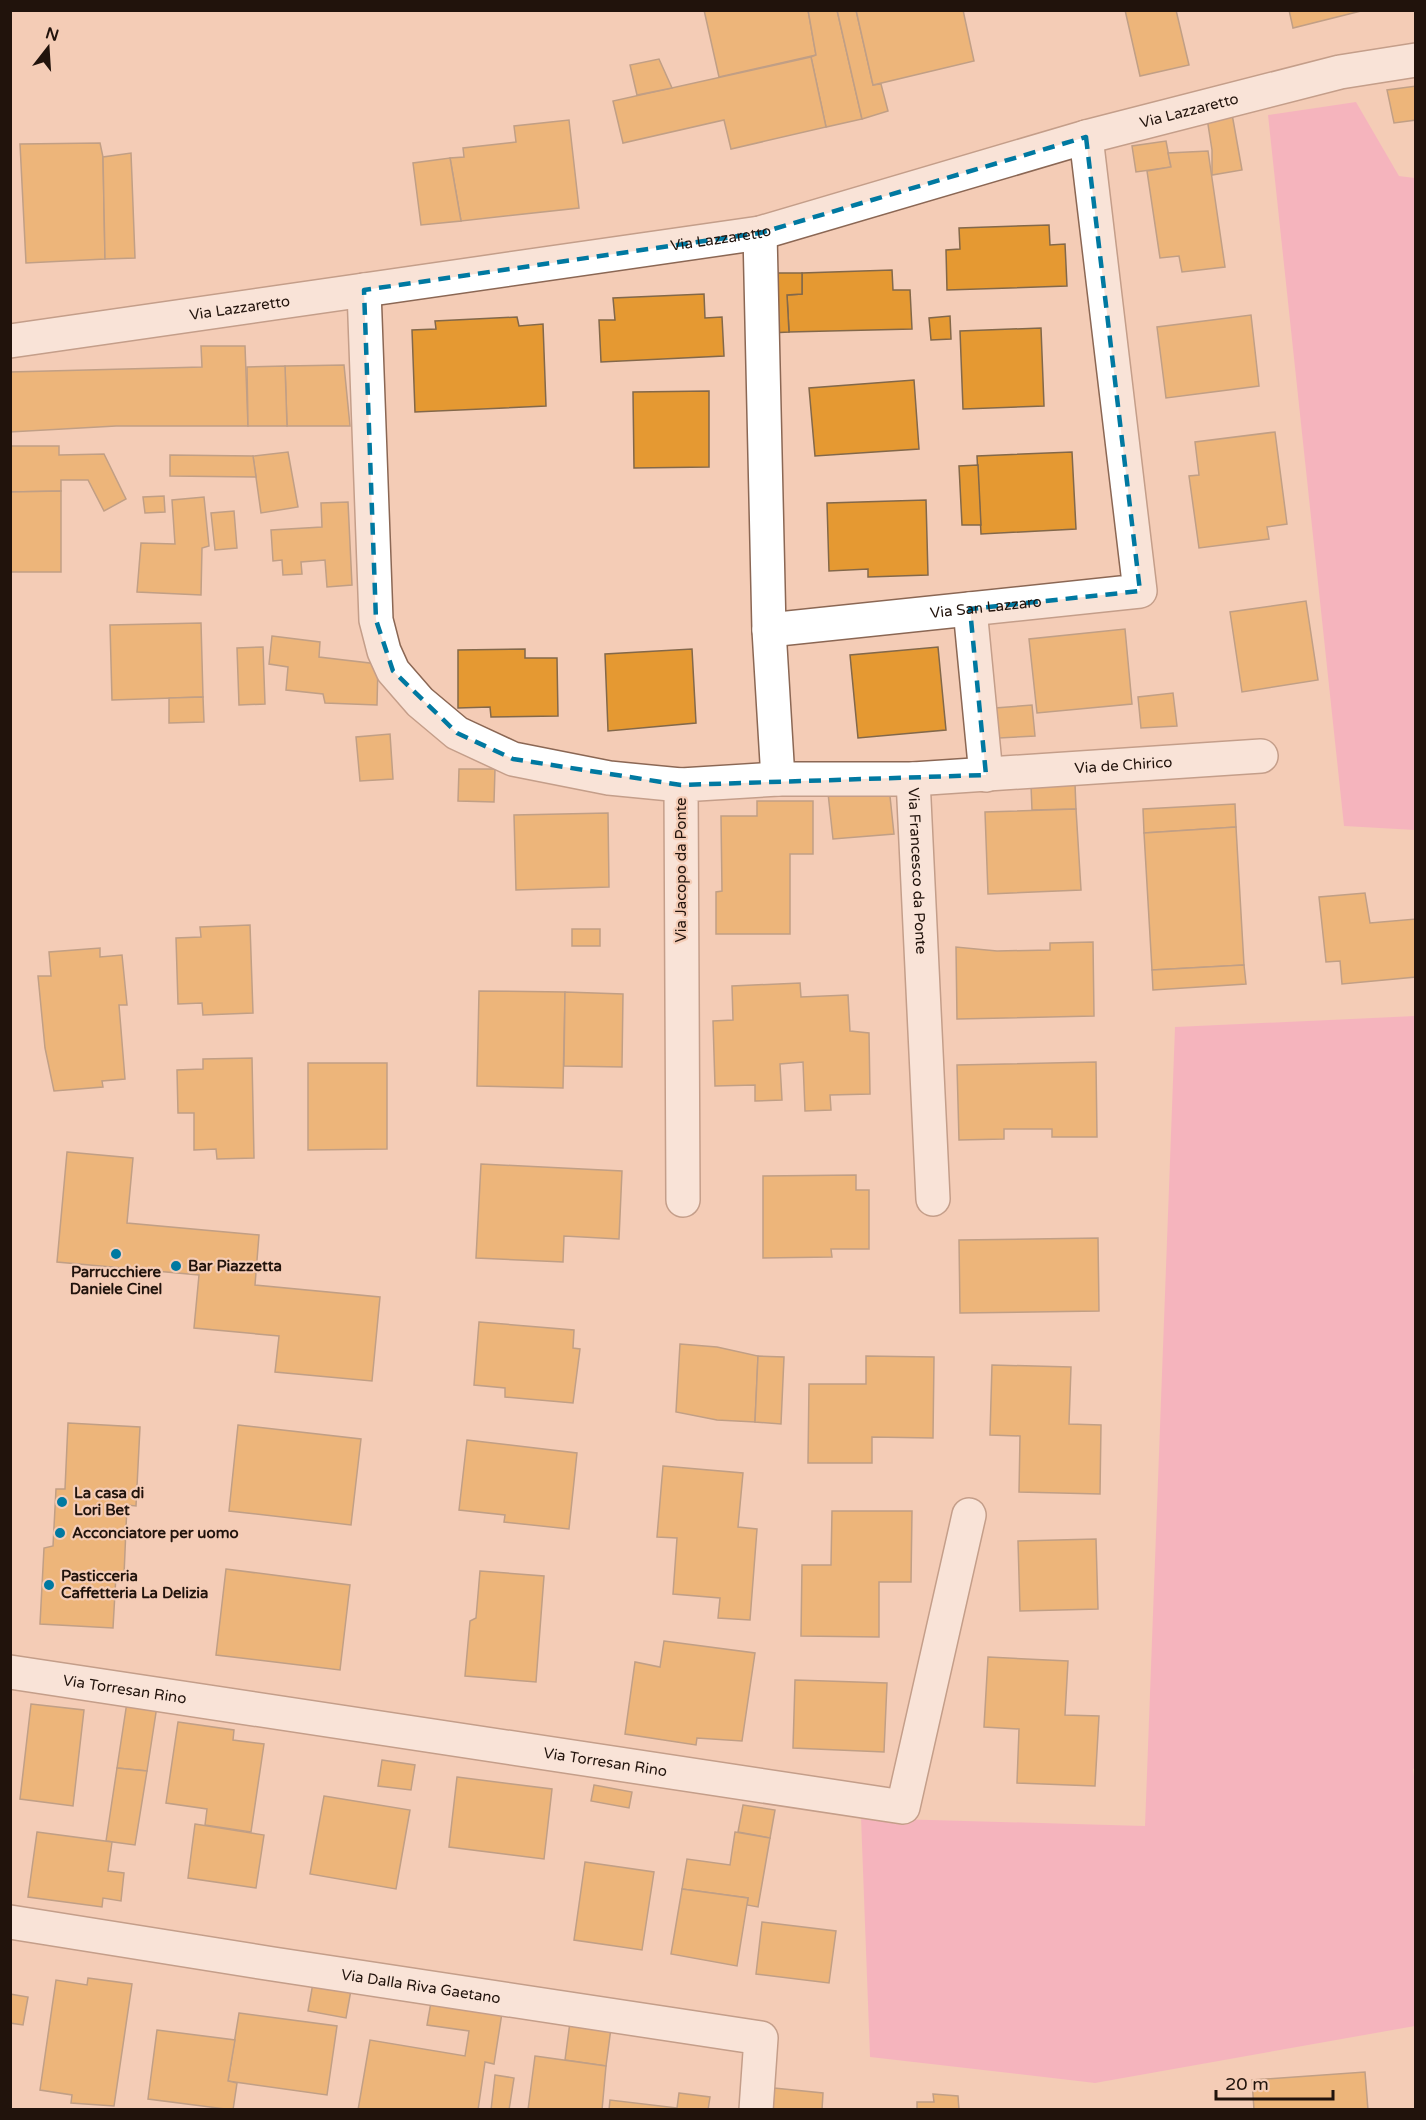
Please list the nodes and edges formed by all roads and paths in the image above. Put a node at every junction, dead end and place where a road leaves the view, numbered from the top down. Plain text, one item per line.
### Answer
1 (1416, 60) edge
2 (1086, 137) junction
3 (760, 233) junction
4 (364, 290) junction
5 (10, 341) edge
6 (970, 609) junction
7 (769, 630) junction
8 (1261, 756) dead end
9 (986, 775) junction
10 (778, 778) junction
11 (913, 779) junction
12 (681, 786) junction
13 (933, 1199) dead end
14 (683, 1200) dead end
15 (969, 1515) dead end
16 (10, 1672) edge
17 (10, 1922) edge
18 (756, 2109) edge

1 - 2 street, Via Lazzaretto
2 - 3 street, Via Lazzaretto
2 - 6 street, Via San Lazzaro
3 - 4 street, Via Lazzaretto
3 - 7 street
4 - 5 street, Via Lazzaretto
4 - 12 street
6 - 7 street, Via San Lazzaro
6 - 9 street
7 - 10 street
8 - 9 street, Via de Chirico
9 - 11 street, Via Francesco da Ponte
10 - 11 street, Via Jacopo da Ponte
10 - 12 street, Via Jacopo da Ponte
11 - 13 street, Via Francesco da Ponte
12 - 14 street, Via Jacopo da Ponte
15 - 16 street, Via Torresan Rino
17 - 18 street, Via Dalla Riva Gaetano

